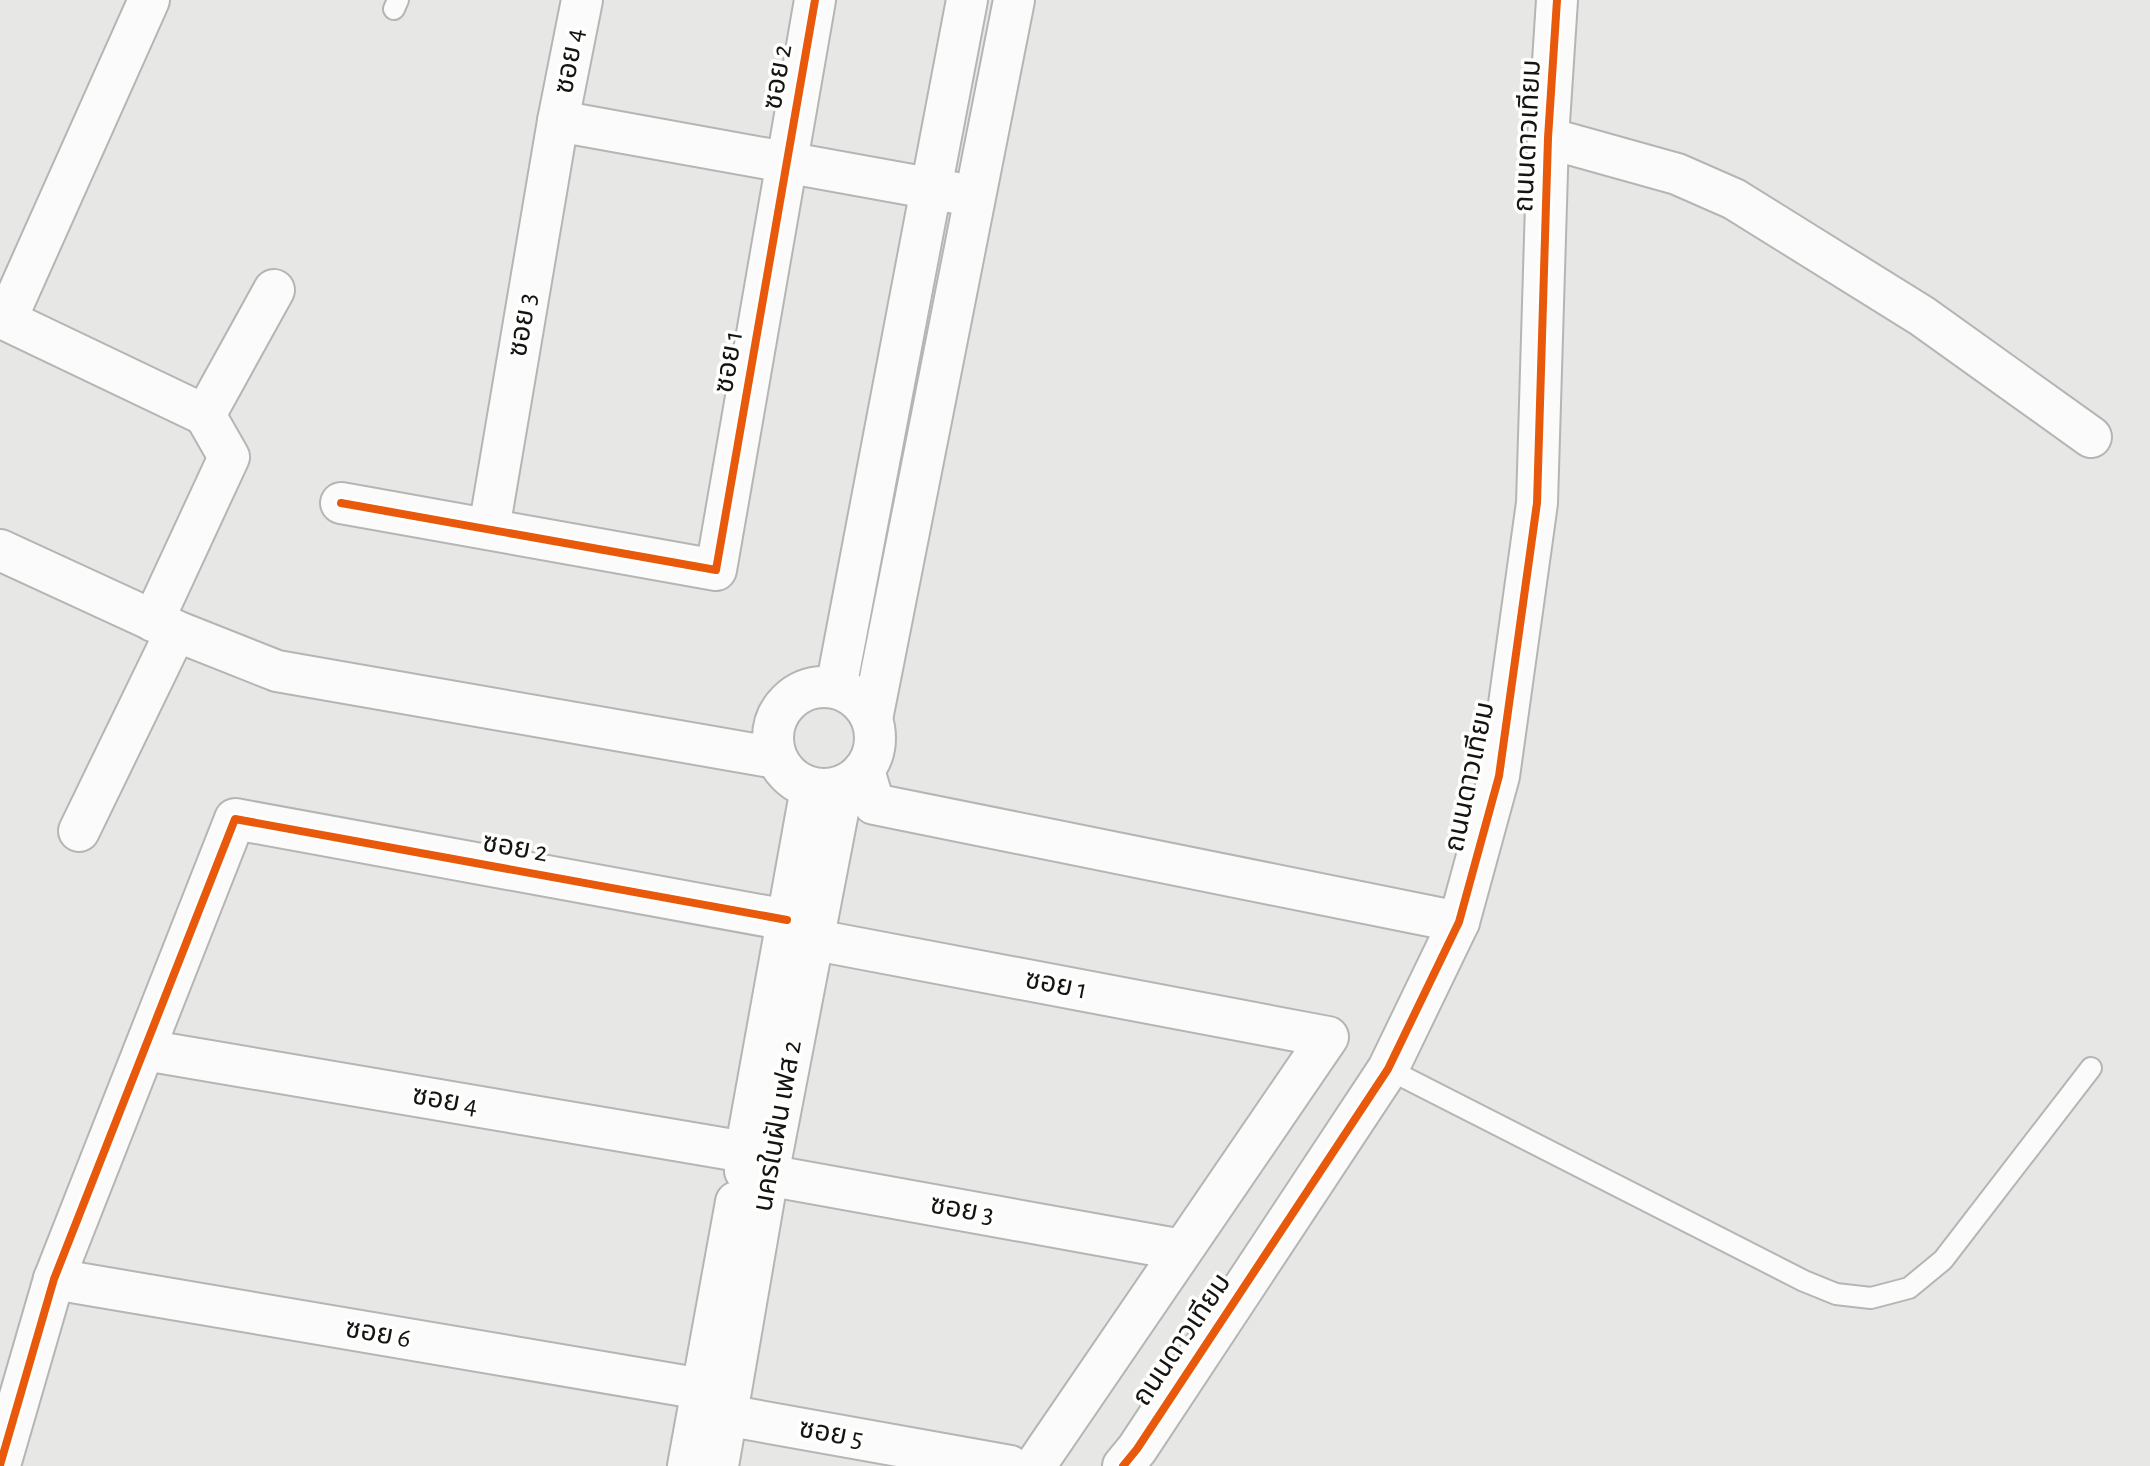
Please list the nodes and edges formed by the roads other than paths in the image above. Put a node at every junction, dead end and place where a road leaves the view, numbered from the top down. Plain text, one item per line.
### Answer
1 (149, 0) edge
2 (582, 0) edge
3 (815, 0) edge
4 (967, 0) edge
5 (1014, 0) edge
6 (1557, 0) edge
7 (556, 133) junction
8 (1548, 138) junction
9 (784, 174) junction
10 (928, 202) junction
11 (973, 211) junction
12 (274, 290) dead end
13 (205, 415) junction
14 (2091, 437) dead end
15 (341, 503) dead end
16 (489, 529) junction
17 (0, 550) edge
18 (165, 626) junction
19 (836, 688) junction
20 (872, 719) junction
21 (776, 758) junction
22 (839, 781) junction
23 (79, 831) dead end
24 (1459, 922) junction
25 (795, 931) junction
26 (145, 1050) junction
27 (2091, 1068) dead end
28 (1388, 1069) junction
29 (752, 1166) junction
30 (1182, 1250) junction
31 (54, 1279) junction
32 (709, 1405) junction
33 (0, 1465) edge
34 (688, 1466) edge
35 (718, 1466) edge
36 (1010, 1466) edge
37 (1035, 1466) edge
38 (1123, 1466) edge

1 - 13 street
2 - 7 street, ซอย 4
3 - 9 street, ซอย 2
4 - 10 street
5 - 11 street
6 - 8 street, ถนนดาวเทียม
7 - 9 street
7 - 16 street, ซอย 3
8 - 14 street
8 - 24 street, ถนนดาวเทียม
9 - 10 street
9 - 16 street, ซอย 1
10 - 11 street
10 - 19 street
11 - 20 street
12 - 13 street
13 - 18 street
15 - 16 street
17 - 18 street
18 - 21 street
18 - 23 street
19 - 20 street
19 - 21 street
20 - 22 street
21 - 22 street
22 - 24 street
22 - 25 street, นครในฝัน เฟส 2
24 - 28 street, ถนนดาวเทียม
25 - 26 street, ซอย 2
25 - 29 street, นครในฝัน เฟส 2
25 - 30 street, ซอย 1
26 - 29 street, ซอย 4
26 - 31 street
27 - 28 lane
28 - 38 street, ถนนดาวเทียม
29 - 30 street, ซอย 3
29 - 32 street, นครในฝัน เฟส 2
30 - 37 street
31 - 32 street, ซอย 6
31 - 33 street
32 - 34 street, นครในฝัน เฟส 2
32 - 35 street, นครในฝัน เฟส 2
32 - 36 street, ซอย 5

